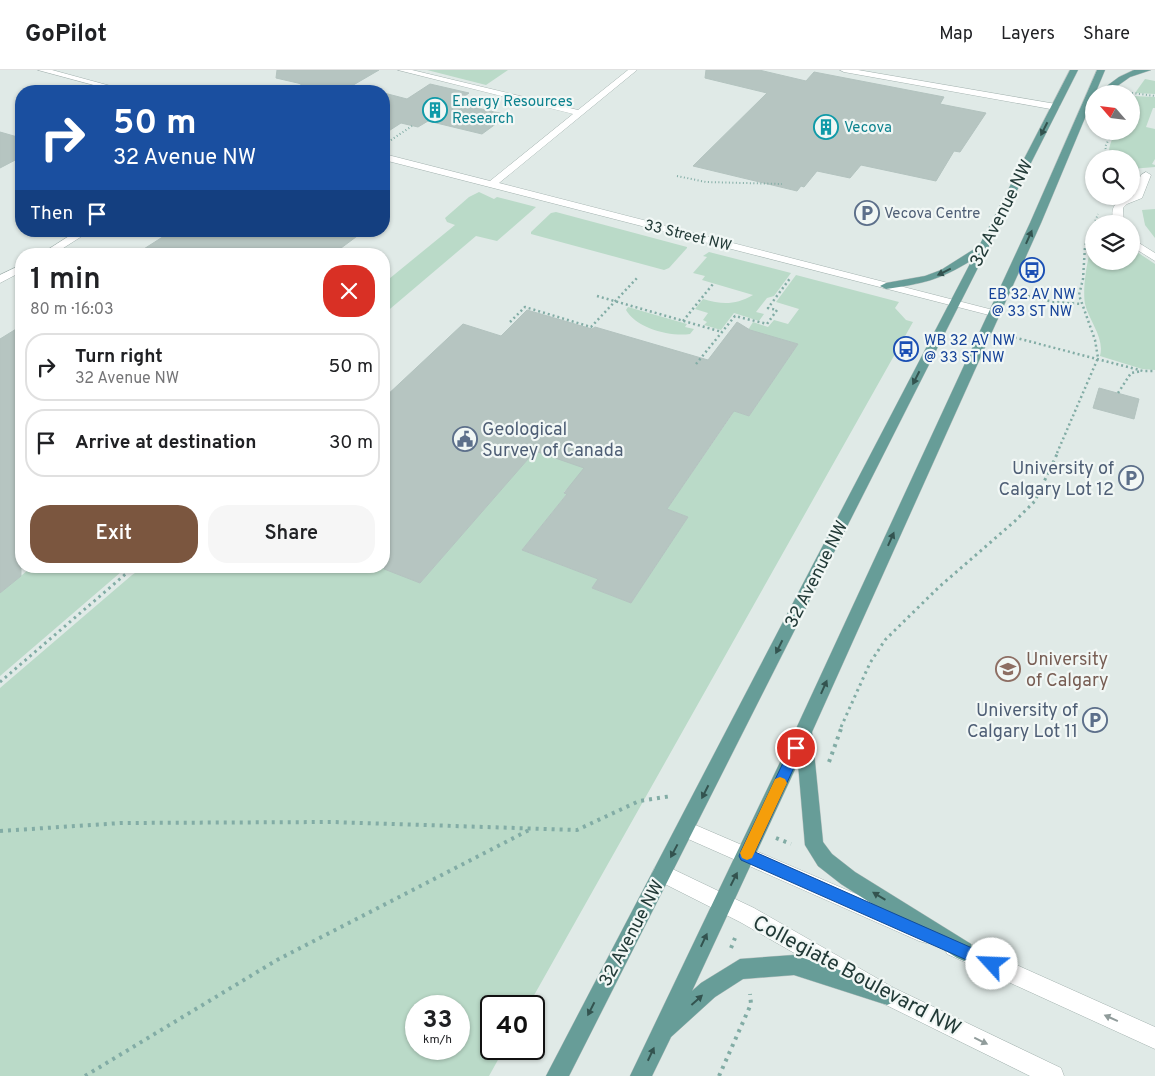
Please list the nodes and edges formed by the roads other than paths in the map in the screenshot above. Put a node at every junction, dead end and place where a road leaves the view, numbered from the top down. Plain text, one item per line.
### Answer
1 (42, 70) edge
2 (402, 70) edge
3 (633, 70) edge
4 (844, 70) edge
5 (1074, 70) edge
6 (1101, 70) edge
7 (1147, 70) edge
8 (60, 72) edge
9 (104, 85) edge
10 (1096, 85) edge
11 (1111, 85) edge
12 (1056, 106) junction
13 (1085, 111) edge
14 (580, 112) junction
15 (390, 159) edge
16 (1146, 175) dead end
17 (491, 185) junction
18 (1117, 215) edge
19 (75, 237) edge
20 (985, 246) junction
21 (1140, 247) edge
22 (56, 248) edge
23 (1155, 258) edge
24 (15, 271) edge
25 (0, 280) edge
26 (886, 286) junction
27 (954, 303) junction
28 (993, 312) junction
29 (804, 731) junction
30 (686, 828) junction
31 (746, 856) junction
32 (662, 873) junction
33 (722, 903) junction
34 (964, 951) junction
35 (886, 995) junction
36 (661, 1032) junction
37 (1155, 1038) edge
38 (557, 1076) edge
39 (641, 1076) edge
40 (1053, 1076) edge

1 - 8 street
2 - 14 street
3 - 14 street
4 - 12 street
5 - 12 main road, 32 Avenue NW
6 - 10 main road, 32 Avenue NW
7 - 11 main road
8 - 9 street
12 -> 20 main road, 32 Avenue NW
28 -> 13 main road, 32 Avenue NW
14 - 17 street
15 - 17 street, 33 Street NW
16 - 18 street
17 - 26 street, 33 Street NW
19 - 22 street
20 -> 26 main road
20 - 27 main road, 32 Avenue NW
21 - 23 street
24 - 25 street
26 - 27 street, 33 Street NW
27 - 28 street, 33 Street NW
27 -> 30 main road, 32 Avenue NW
29 -> 28 main road, 32 Avenue NW
29 - 31 main road, 32 Avenue NW
34 -> 29 main road
30 - 31 street
30 -> 32 main road, 32 Avenue NW
33 -> 31 main road, 32 Avenue NW
31 - 34 street
32 - 33 street, Collegiate Boulevard NW
32 -> 38 main road, 32 Avenue NW
33 - 35 street, Collegiate Boulevard NW
36 -> 33 main road, 32 Avenue NW
37 -> 34 street
36 -> 35 main road
35 -> 40 street, Collegiate Boulevard NW
39 -> 36 main road, 32 Avenue NW

